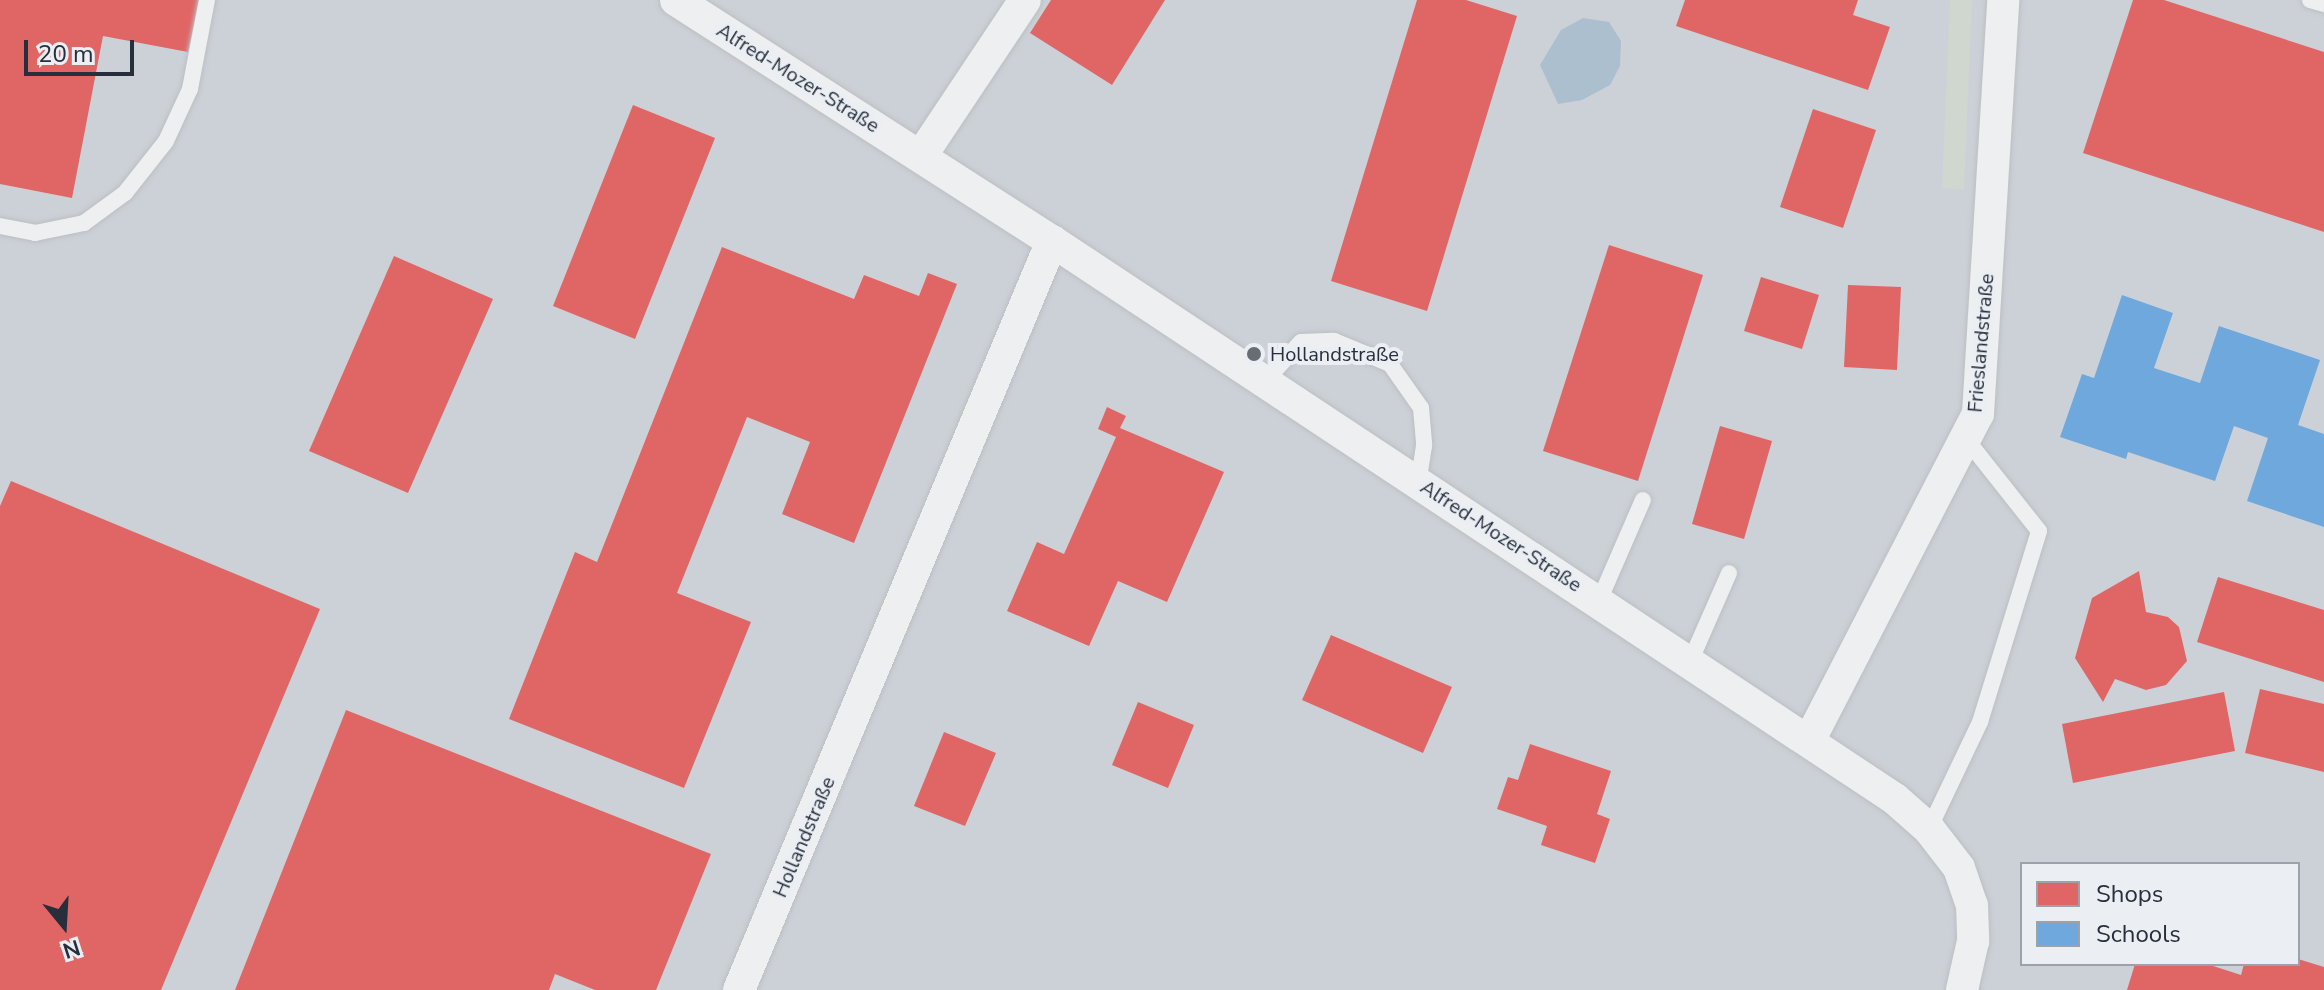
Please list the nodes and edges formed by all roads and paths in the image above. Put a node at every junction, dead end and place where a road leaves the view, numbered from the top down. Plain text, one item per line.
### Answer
1 (207, 0) edge
2 (676, 0) edge
3 (1025, 0) edge
4 (2003, 0) edge
5 (2310, 0) edge
6 (2324, 4) edge
7 (921, 156) junction
8 (0, 226) edge
9 (1052, 241) junction
10 (1265, 381) junction
11 (1966, 439) junction
12 (1418, 482) junction
13 (1643, 500) dead end
14 (1729, 573) dead end
15 (1599, 601) junction
16 (1690, 662) junction
17 (1809, 741) junction
18 (1929, 829) junction
19 (739, 990) edge
20 (1962, 990) edge

1 - 8 lane
2 - 7 street, Alfred-Mozer-Straße
3 - 7 street
4 - 11 street, Frieslandstraße
5 - 6 lane
7 - 9 street, Alfred-Mozer-Straße
9 - 10 street, Alfred-Mozer-Straße
9 - 19 street, Hollandstraße
10 - 12 street, Alfred-Mozer-Straße
10 - 12 lane
11 - 17 street, Frieslandstraße
11 - 18 lane
12 - 15 street, Alfred-Mozer-Straße
13 - 15 lane
14 - 16 lane
15 - 16 street, Alfred-Mozer-Straße
16 - 17 street, Alfred-Mozer-Straße
17 - 18 street, Alfred-Mozer-Straße
18 - 20 street, Alfred-Mozer-Straße

